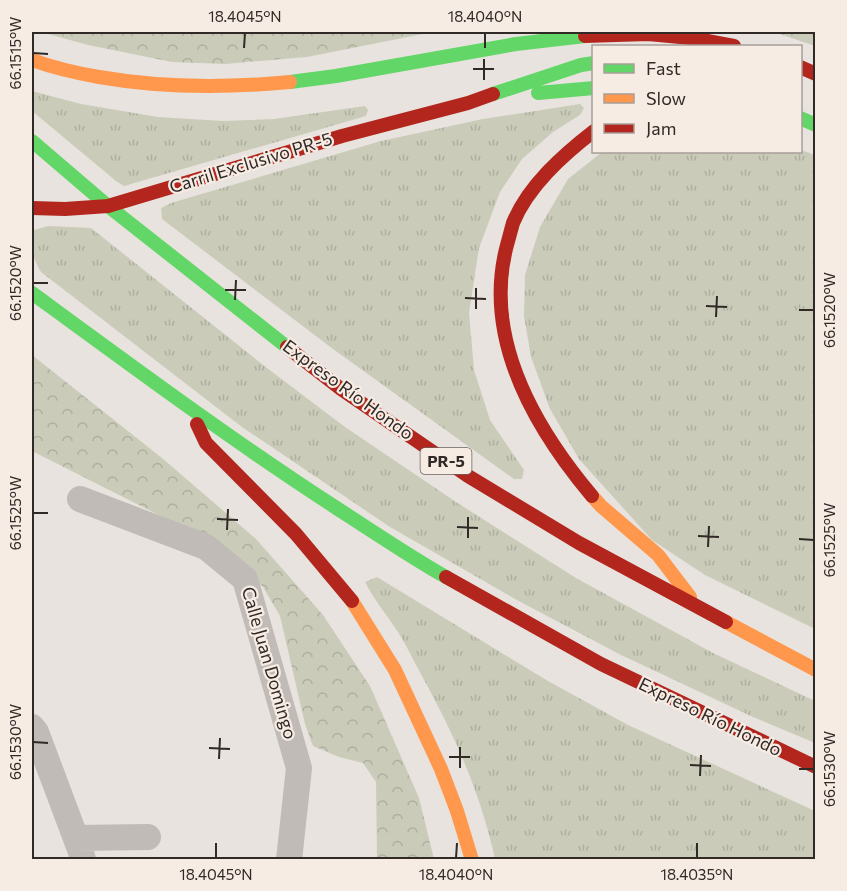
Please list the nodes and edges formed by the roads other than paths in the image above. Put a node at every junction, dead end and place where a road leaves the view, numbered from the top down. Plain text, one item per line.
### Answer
1 (728, 45) edge
2 (32, 60) edge
3 (592, 63) edge
4 (802, 67) edge
5 (816, 74) edge
6 (592, 88) edge
7 (468, 103) junction
8 (802, 118) edge
9 (816, 125) edge
10 (592, 133) edge
11 (32, 141) edge
12 (108, 206) junction
13 (32, 208) edge
14 (32, 293) edge
15 (190, 409) junction
16 (80, 499) dead end
17 (699, 608) junction
18 (816, 670) edge
19 (32, 728) edge
20 (816, 767) edge
21 (148, 837) dead end
22 (79, 849) edge
23 (289, 860) edge
24 (471, 860) edge

1 - 2 highway
3 - 7 highway
4 - 5 highway
6 - 7 highway
7 - 12 highway, Carril Exclusivo PR-5
8 - 9 highway
10 - 17 highway
11 - 12 highway, Expreso Río Hondo / PR-5
12 - 13 highway, Carril Exclusivo PR-5
12 - 17 highway, Expreso Río Hondo / PR-5
14 - 15 highway, Expreso Río Hondo
15 - 20 highway, Expreso Río Hondo
15 - 24 highway
16 - 23 street, Calle Juan Domingo
17 - 18 highway, Expreso Río Hondo / PR-5
19 - 22 street
21 - 22 street

